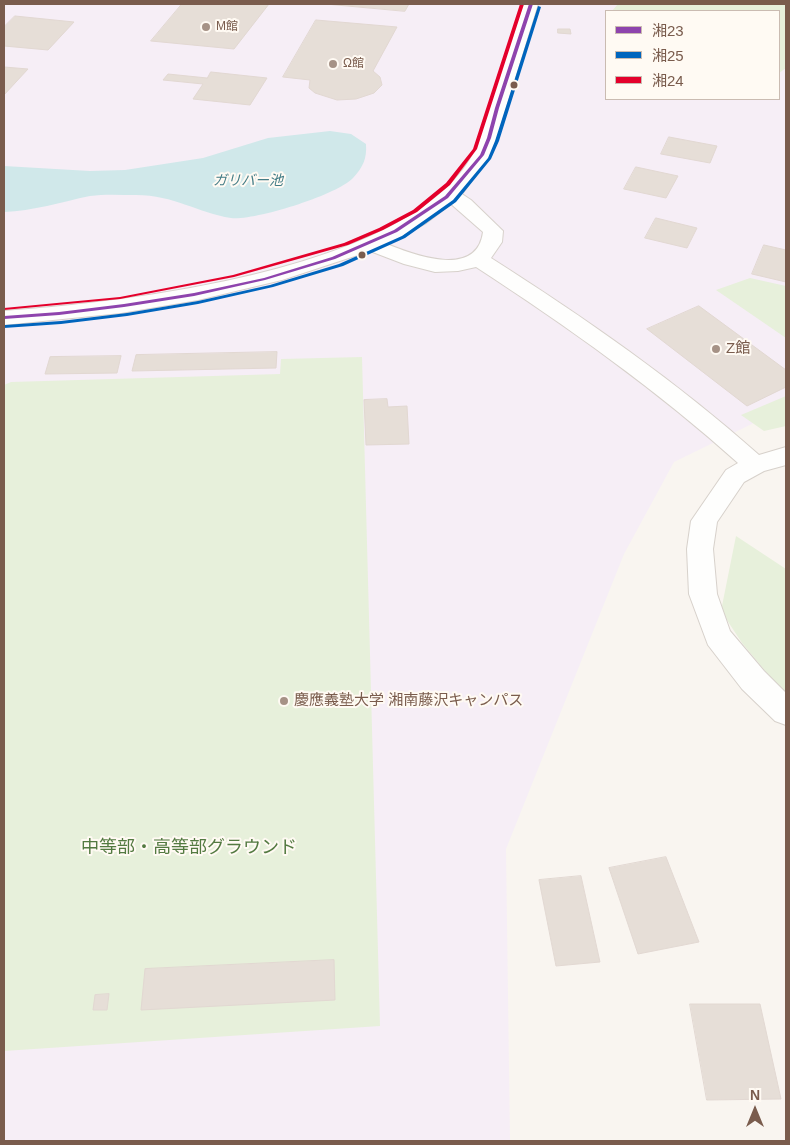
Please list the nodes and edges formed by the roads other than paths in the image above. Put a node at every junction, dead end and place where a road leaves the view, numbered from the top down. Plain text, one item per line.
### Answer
1 (531, 4) edge
2 (450, 195) junction
3 (370, 244) junction
4 (478, 260) junction
5 (4, 318) edge
6 (786, 456) edge
7 (755, 465) junction
8 (786, 712) edge

1 - 2 street
2 - 3 street
2 - 4 street
3 - 4 street
3 - 5 street
4 - 7 street
6 - 7 street
7 - 8 street

